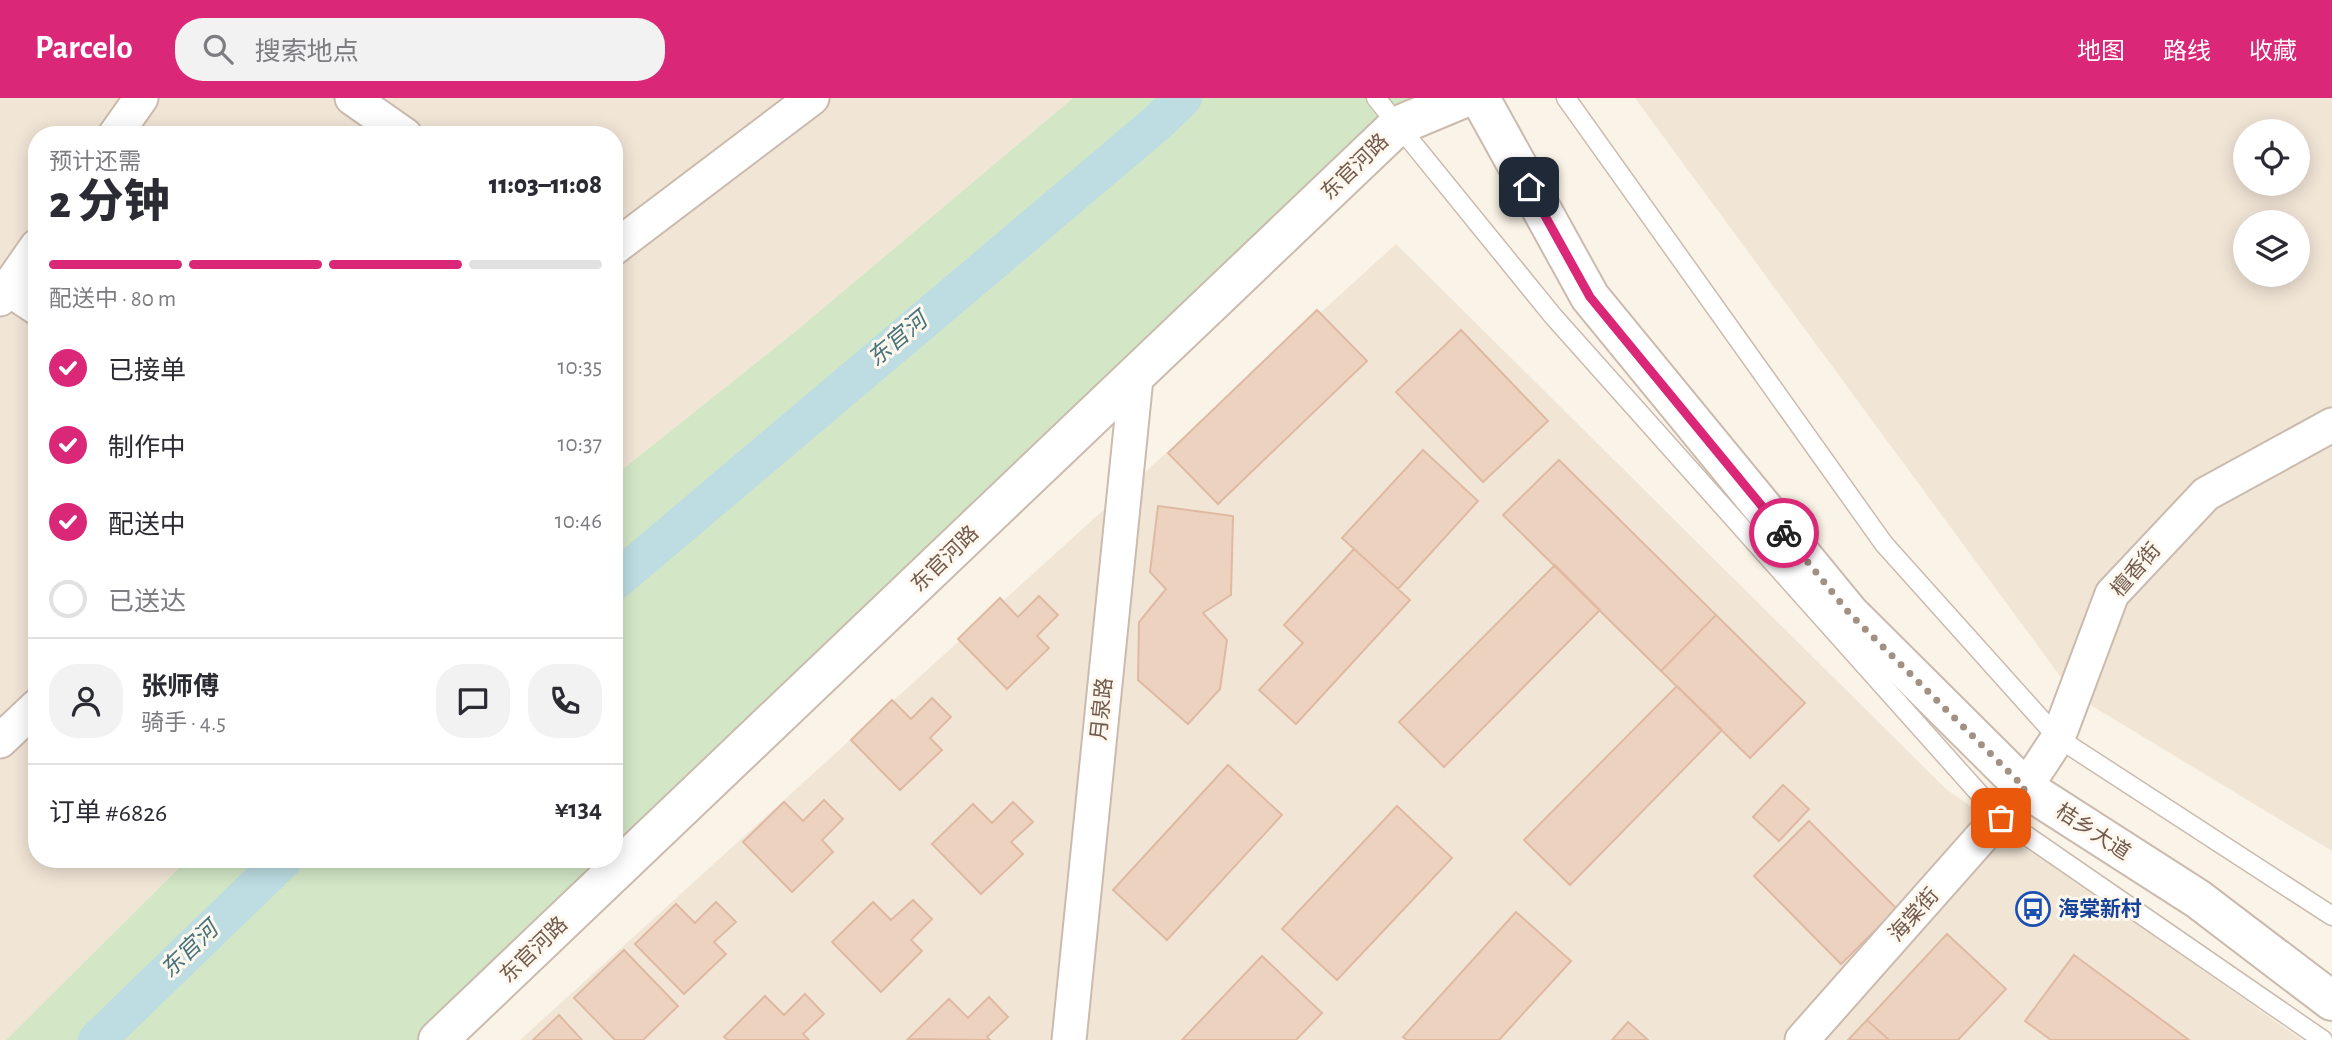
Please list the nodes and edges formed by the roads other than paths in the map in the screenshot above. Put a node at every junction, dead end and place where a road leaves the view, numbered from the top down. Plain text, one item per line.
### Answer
1 (141, 98) edge
2 (352, 98) edge
3 (811, 98) edge
4 (1464, 98) edge
5 (1480, 98) edge
6 (1566, 98) edge
7 (1394, 108) edge
8 (121, 126) edge
9 (392, 126) edge
10 (623, 241) edge
11 (28, 259) edge
12 (4, 293) edge
13 (28, 304) edge
14 (1136, 378) junction
15 (2332, 425) edge
16 (28, 715) edge
17 (2058, 738) junction
18 (0, 741) edge
19 (2025, 788) junction
20 (2001, 818) junction
21 (623, 865) edge
22 (619, 868) edge
23 (2332, 916) edge
24 (2332, 1001) edge
25 (438, 1040) edge
26 (1069, 1040) edge
27 (1802, 1040) edge
28 (2323, 1040) edge

1 - 8 street
2 - 9 street
3 - 10 street
4 - 7 street, 东官河路
5 - 19 street, 桔乡大道
6 - 17 lane
7 - 14 street, 东官河路
7 - 20 lane
11 - 12 street
12 - 13 street
14 - 21 street, 东官河路
14 - 26 street, 月泉路
15 - 17 street, 檀香街
16 - 18 street
17 - 19 street, 檀香街
17 - 23 lane
19 - 20 street, 海棠街
19 - 24 street, 桔乡大道
20 - 27 street, 海棠街
20 - 28 lane
22 - 25 street, 东官河路

